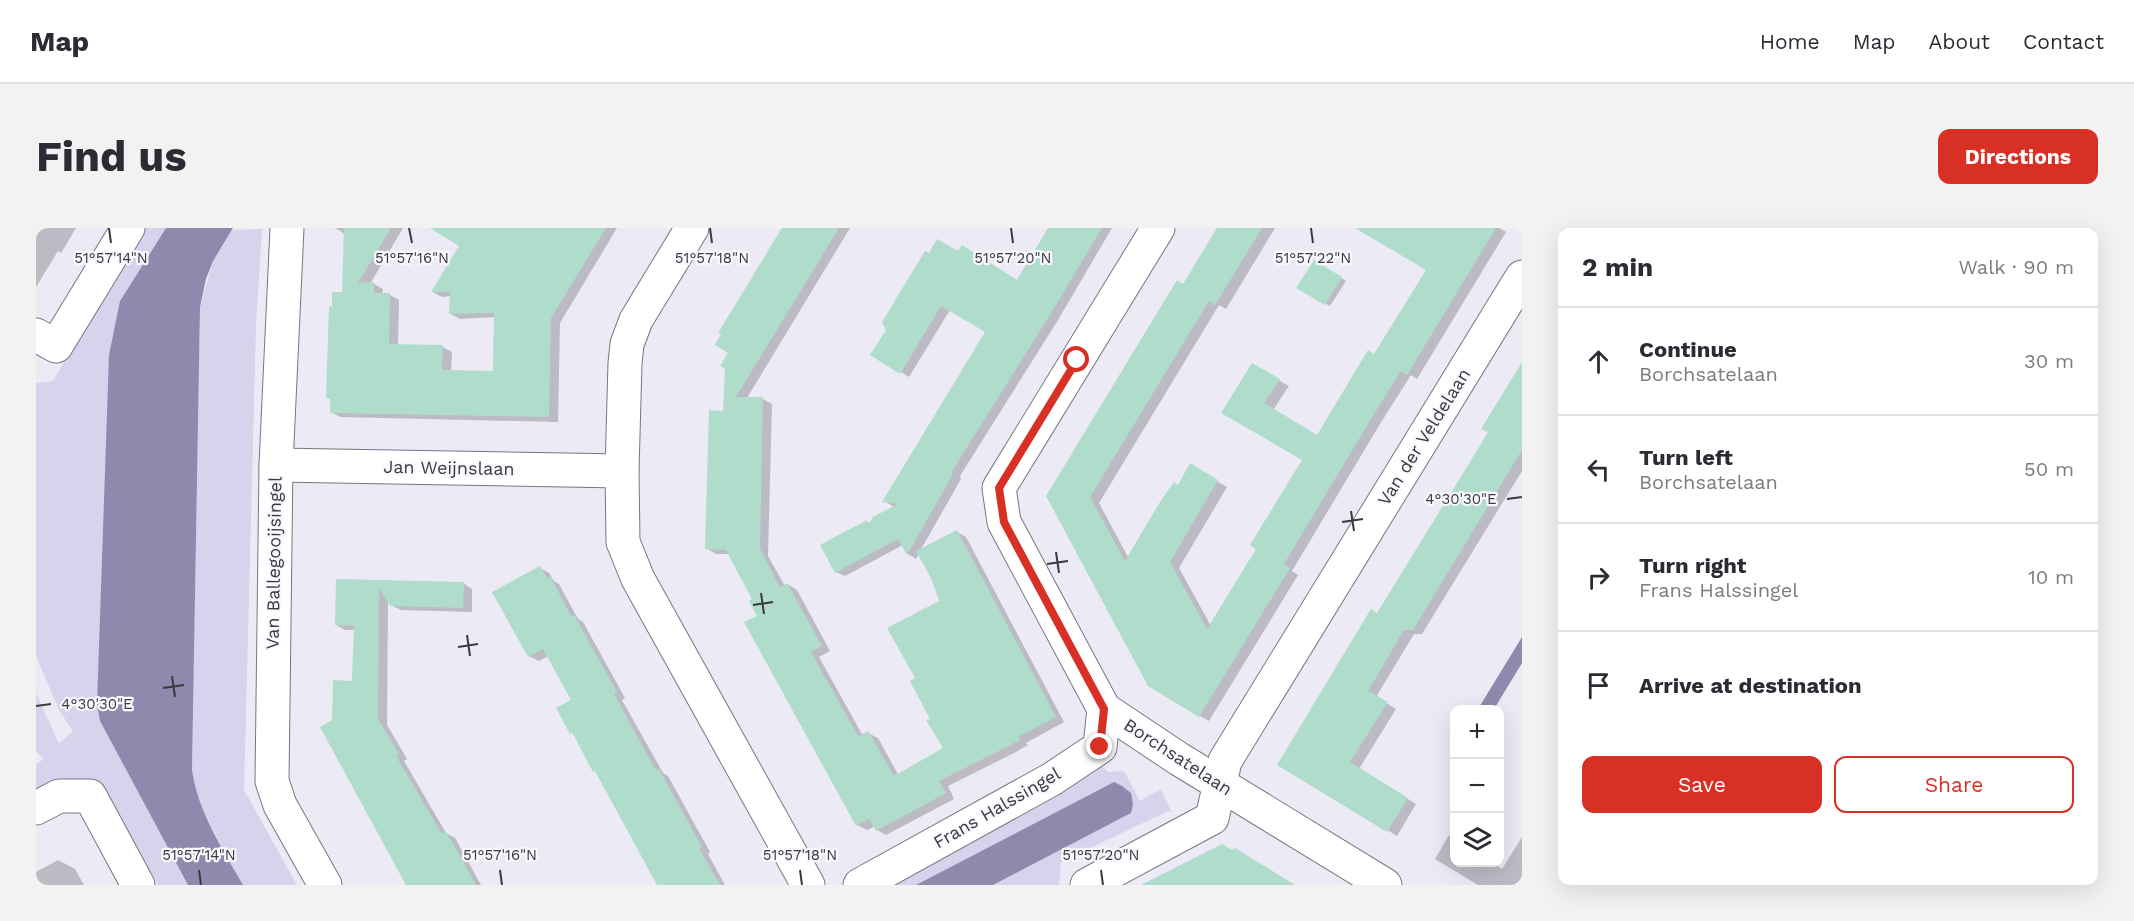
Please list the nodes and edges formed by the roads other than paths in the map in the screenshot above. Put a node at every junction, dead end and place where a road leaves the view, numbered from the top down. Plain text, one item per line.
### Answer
1 (128, 228) edge
2 (287, 228) edge
3 (692, 228) edge
4 (1158, 228) edge
5 (1522, 277) edge
6 (36, 335) edge
7 (276, 465) junction
8 (622, 471) junction
9 (1104, 709) junction
10 (1219, 784) junction
11 (48, 802) edge
12 (138, 885) edge
13 (325, 885) edge
14 (808, 885) edge
15 (860, 885) edge
16 (1087, 885) edge
17 (1385, 885) edge

1 - 6 street
2 - 7 street, Van Ballegooijsingel
3 - 8 street
4 - 9 street, Borchsatelaan
5 - 10 street, Van der Veldelaan
7 - 8 street, Jan Weijnslaan
7 - 13 street, Van Ballegooijsingel
8 - 14 street
9 - 10 street, Borchsatelaan
9 - 15 street, Frans Halssingel
10 - 16 street
10 - 17 street, Borchsatelaan
11 - 12 street

